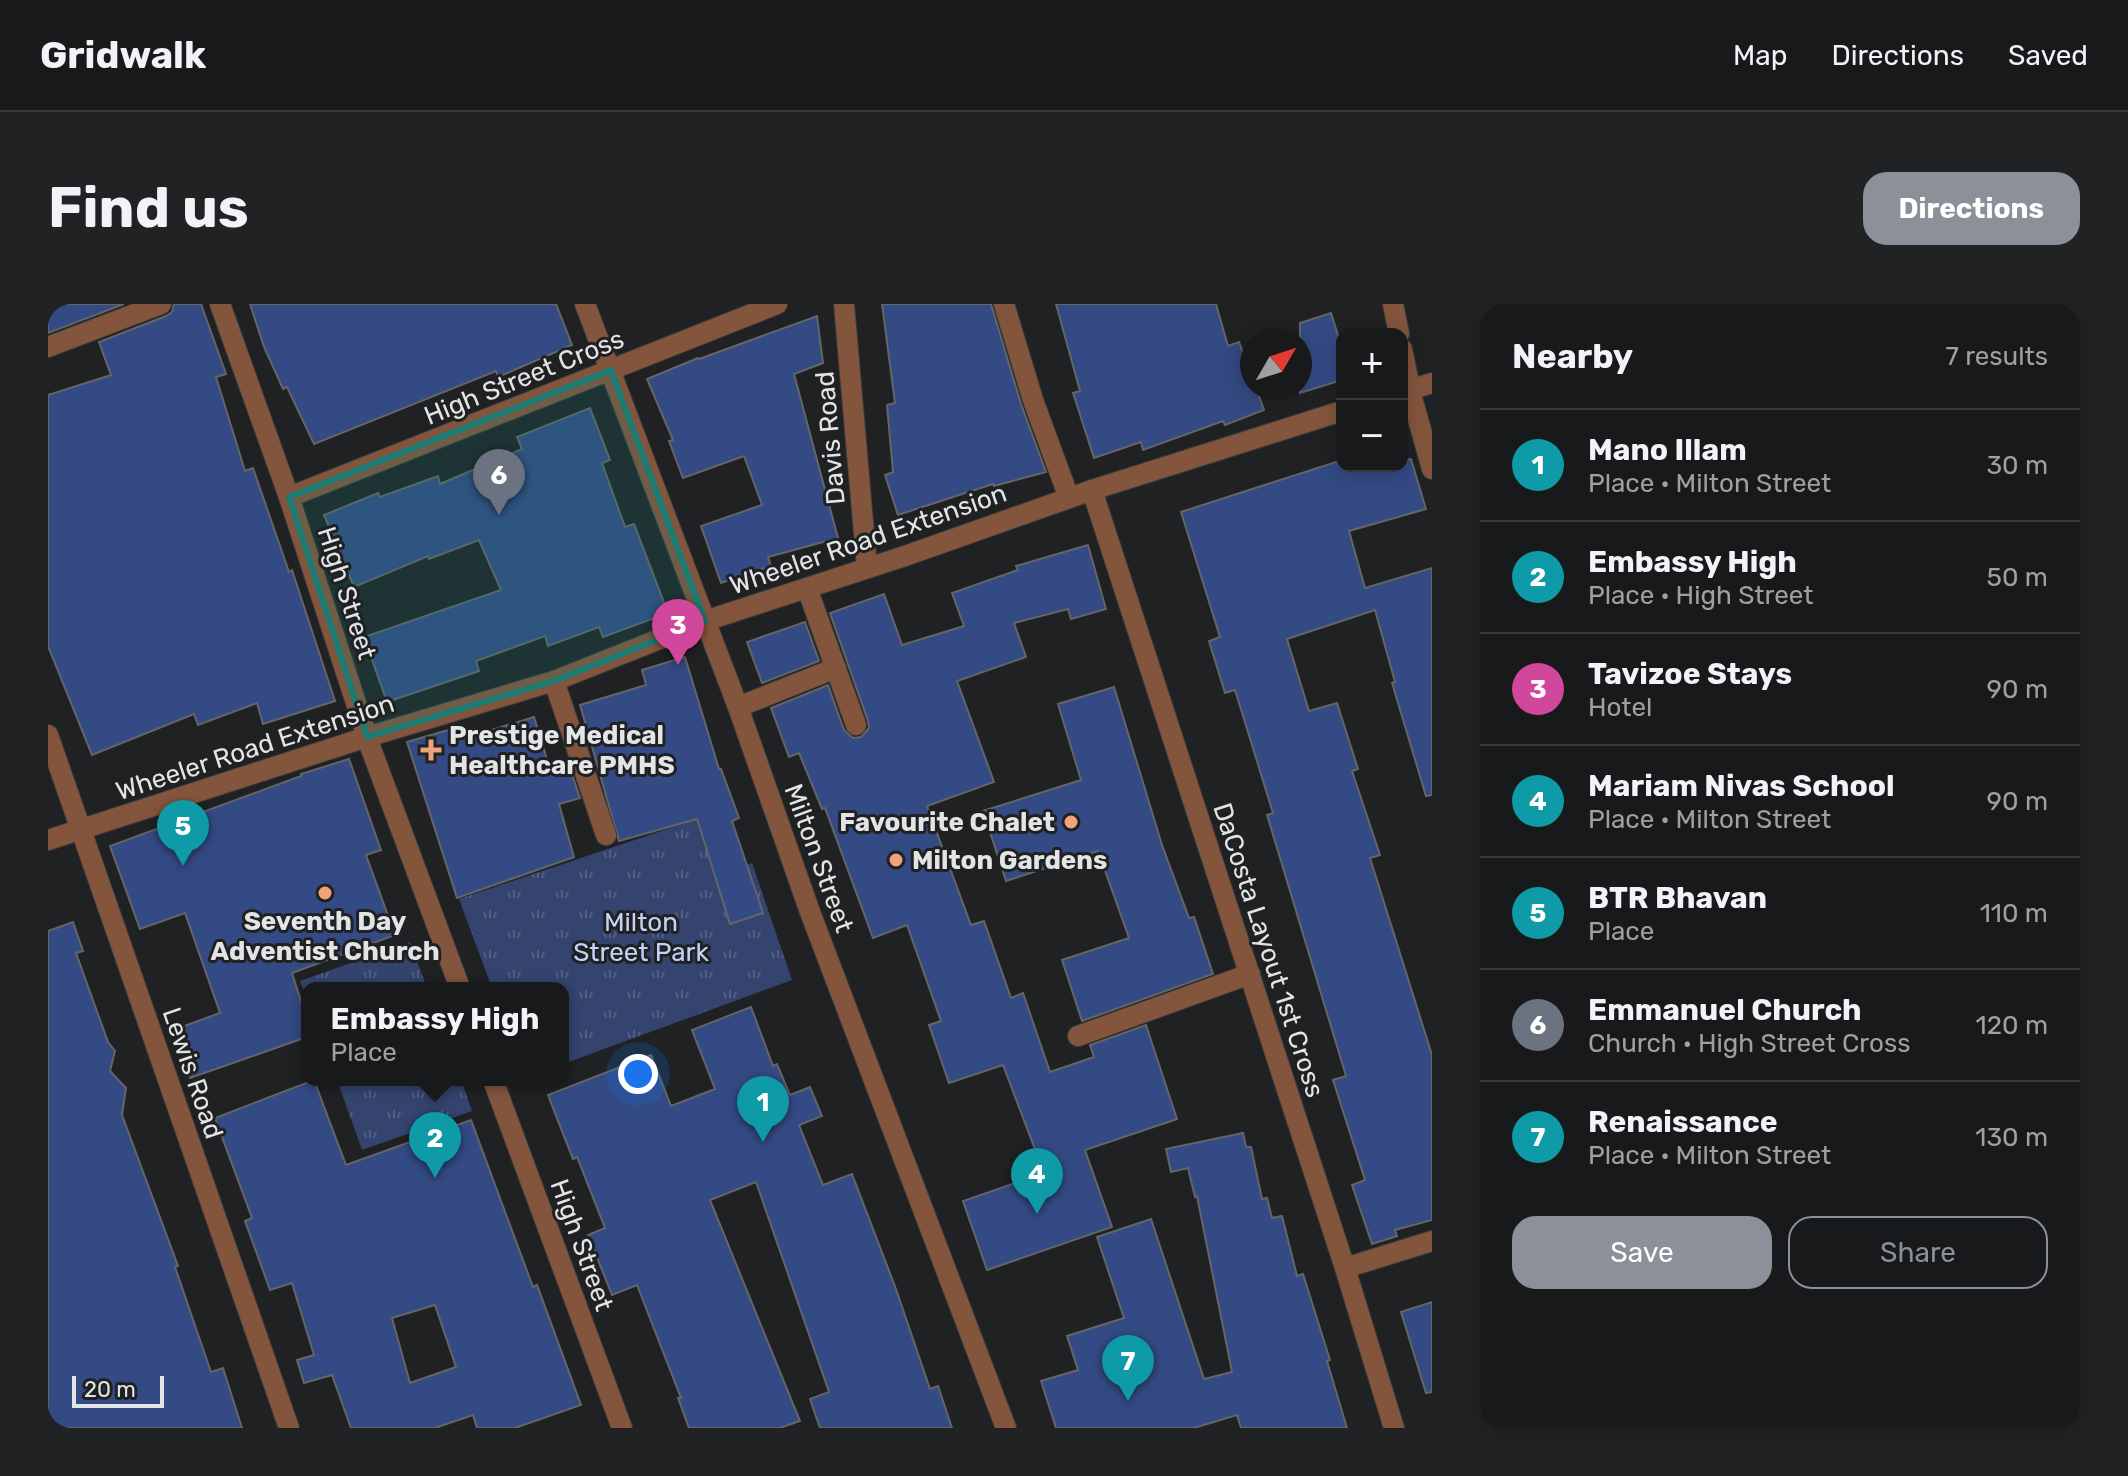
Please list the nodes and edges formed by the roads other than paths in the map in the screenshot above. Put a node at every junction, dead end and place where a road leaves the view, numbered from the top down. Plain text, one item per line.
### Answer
1 (161, 304) edge
2 (220, 304) edge
3 (585, 304) edge
4 (777, 304) edge
5 (844, 304) edge
6 (1004, 304) edge
7 (1393, 304) edge
8 (1398, 328) edge
9 (48, 347) edge
10 (611, 370) junction
11 (1432, 383) edge
12 (1408, 390) edge
13 (1408, 397) edge
14 (1336, 413) edge
15 (1432, 469) edge
16 (1092, 490) junction
17 (289, 497) junction
18 (1069, 498) junction
19 (867, 568) junction
20 (807, 588) junction
21 (705, 621) junction
22 (836, 668) junction
23 (554, 681) junction
24 (738, 707) junction
25 (856, 725) dead end
26 (48, 735) edge
27 (367, 737) junction
28 (81, 830) junction
29 (606, 835) dead end
30 (48, 840) edge
31 (1250, 974) junction
32 (458, 982) edge
33 (1078, 1036) dead end
34 (495, 1086) edge
35 (1432, 1241) edge
36 (1345, 1268) junction
37 (289, 1428) edge
38 (622, 1428) edge
39 (1006, 1428) edge
40 (1394, 1428) edge

1 - 9 street
2 - 17 street, High Street
3 - 10 street, Milton Street
4 - 10 street, High Street Cross
5 - 19 street, Davis Road
6 - 18 street
7 - 8 street
10 - 17 street, High Street Cross
10 - 21 street, Milton Street
11 - 12 street
13 - 15 street
14 - 16 street, Wheeler Road Extension
16 - 18 street, Wheeler Road Extension
16 - 31 street, DaCosta Layout 1st Cross
17 - 27 street, High Street
18 - 19 street, Wheeler Road Extension
19 - 20 street, Wheeler Road Extension
20 - 21 street, Wheeler Road Extension
20 - 22 street
21 - 23 street, Wheeler Road Extension
21 - 24 street, Milton Street
22 - 24 street
22 - 25 street
23 - 27 street, Wheeler Road Extension
23 - 29 street
24 - 39 street, Milton Street
26 - 28 street, Lewis Road
27 - 28 street, Wheeler Road Extension
27 - 32 street, High Street
28 - 30 street, Wheeler Road Extension
28 - 37 street, Lewis Road
31 - 33 street
31 - 36 street, DaCosta Layout 1st Cross
34 - 38 street, High Street
35 - 36 street
36 - 40 street, DaCosta Layout 1st Cross

